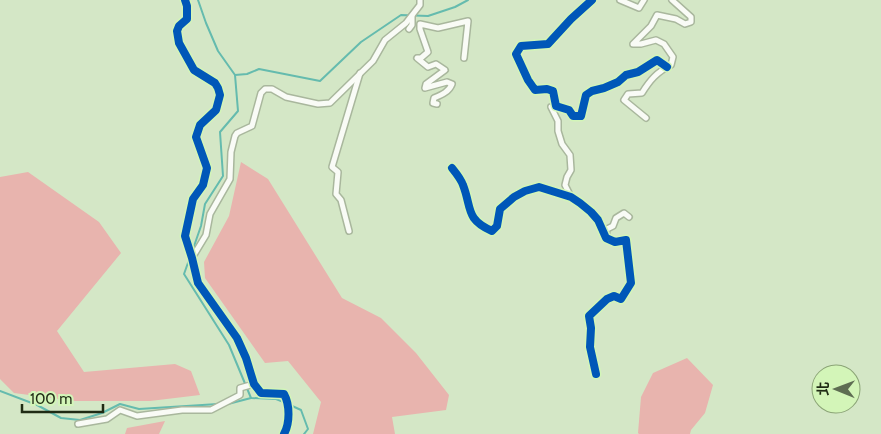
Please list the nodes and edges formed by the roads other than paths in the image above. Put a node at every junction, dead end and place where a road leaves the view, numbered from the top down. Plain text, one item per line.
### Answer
1 (185, 0) edge
2 (420, 0) edge
3 (592, 0) edge
4 (620, 0) edge
5 (644, 0) edge
6 (672, 0) edge
7 (412, 15) junction
8 (420, 24) junction
9 (409, 29) dead end
10 (464, 58) dead end
11 (666, 67) junction
12 (360, 72) junction
13 (437, 104) dead end
14 (556, 106) junction
15 (646, 118) dead end
16 (452, 168) dead end
17 (571, 197) junction
18 (629, 217) dead end
19 (349, 230) dead end
20 (606, 238) junction
21 (192, 258) junction
22 (596, 374) dead end
23 (254, 384) junction
24 (78, 424) dead end
25 (284, 434) edge

1 - 21 street
2 - 7 street
3 - 14 street
4 - 5 street
6 - 11 street
7 - 8 street
7 - 9 street
7 - 12 street
8 - 10 street
8 - 13 street
11 - 14 street
11 - 15 street
12 - 19 street
12 - 21 street
14 - 17 street
16 - 17 street
17 - 20 street
18 - 20 street
20 - 22 street
21 - 23 street
23 - 24 street
23 - 25 street

